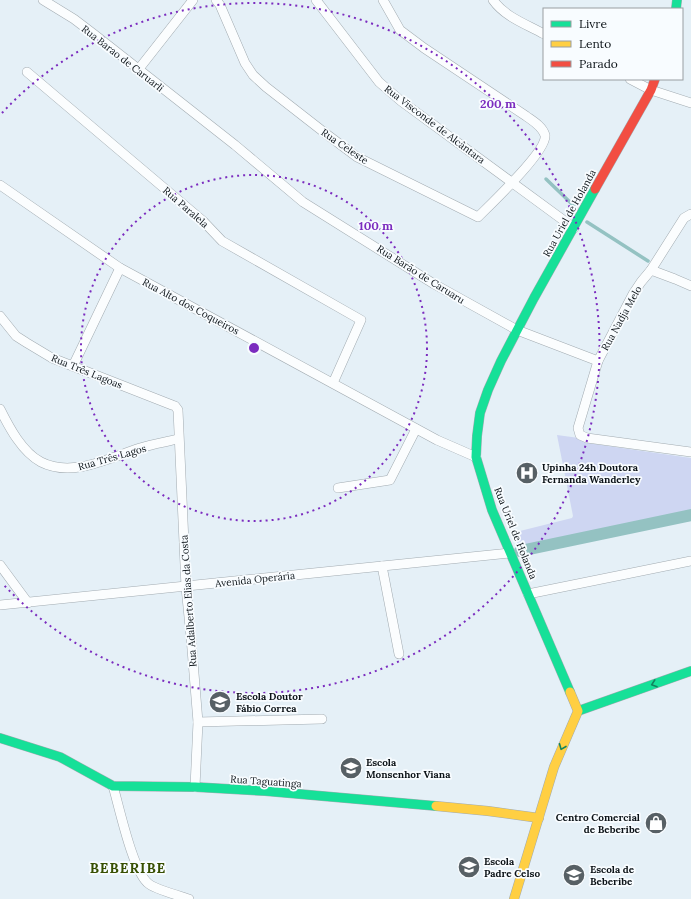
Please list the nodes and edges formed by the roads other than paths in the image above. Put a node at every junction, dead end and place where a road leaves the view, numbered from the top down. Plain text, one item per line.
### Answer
1 (43, 0) edge
2 (193, 0) edge
3 (216, 0) edge
4 (316, 0) edge
5 (383, 0) edge
6 (493, 0) edge
7 (543, 34) edge
8 (138, 70) junction
9 (27, 72) dead end
10 (632, 80) edge
11 (655, 80) edge
12 (651, 90) junction
13 (691, 103) edge
14 (201, 119) joint
15 (513, 183) junction
16 (0, 185) edge
17 (691, 214) edge
18 (574, 228) junction
19 (120, 268) junction
20 (651, 270) junction
21 (691, 286) edge
22 (0, 316) edge
23 (517, 330) junction
24 (598, 361) junction
25 (73, 366) junction
26 (333, 383) junction
27 (0, 409) edge
28 (178, 416) joint
29 (416, 429) junction
30 (178, 439) junction
31 (691, 452) edge
32 (476, 457) junction
33 (338, 488) dead end
34 (510, 553) junction
35 (691, 561) edge
36 (0, 565) edge
37 (382, 566) junction
38 (186, 587) junction
39 (528, 594) junction
40 (28, 603) junction
41 (0, 605) edge
42 (399, 654) dead end
43 (691, 671) edge
44 (578, 711) junction
45 (322, 719) dead end
46 (198, 722) junction
47 (0, 738) edge
48 (113, 786) junction
49 (194, 787) junction
50 (538, 818) junction
51 (189, 899) edge
52 (514, 899) edge

1 - 8 street, Rua Barao de Caruarli
2 - 8 street
3 - 15 street, Rua Celeste
4 - 15 street, Rua Visconde de Alcântara
5 - 15 street
6 - 7 street
8 - 14 street, Rua Barao de Caruarli
9 - 26 street, Rua Paralela
10 - 12 street
11 - 12 main road, Rua Uriel de Holanda
12 - 13 street
12 - 18 main road, Rua Uriel de Holanda
14 - 23 street, Rua Barão de Caruaru
15 - 18 street, Rua Visconde de Alcântara
16 - 19 street, Rua Alto dos Coqueiros
17 - 20 street, Rua Nadja Melo
18 - 23 main road, Rua Uriel de Holanda
19 - 25 street
19 - 26 street, Rua Alto dos Coqueiros
20 - 21 street
20 - 24 street, Rua Nadja Melo
22 - 25 street, Rua Três Lagoas
23 - 24 street, Rua Barão de Caruaru
23 - 32 main road, Rua Uriel de Holanda
24 - 31 street, Rua Nadja Melo
25 - 28 street, Rua Três Lagoas
26 - 29 street, Rua Alto dos Coqueiros
27 - 30 street, Rua Três Lagos
28 - 30 street, Rua Adalberto Elias da Costa
29 - 32 street, Rua Alto dos Coqueiros
29 - 33 street
30 - 38 street, Rua Adalberto Elias da Costa
32 - 34 main road, Rua Uriel de Holanda
34 - 37 street, Avenida Operária
34 - 39 main road, Rua Uriel de Holanda
35 - 39 street
36 - 40 street
37 - 38 street, Avenida Operária
37 - 42 street
38 - 40 street, Avenida Operária
38 - 46 street, Rua Adalberto Elias da Costa
39 - 44 main road, Rua Uriel de Holanda
40 - 41 street, Avenida Operária
43 -> 44 main road
44 -> 50 main road
45 - 46 street
46 - 49 street, Rua Adalberto Elias da Costa
47 - 48 main road, Rua Taguatinga
48 - 49 main road, Rua Taguatinga
48 - 51 street
49 - 50 main road, Rua Taguatinga
50 - 52 main road

